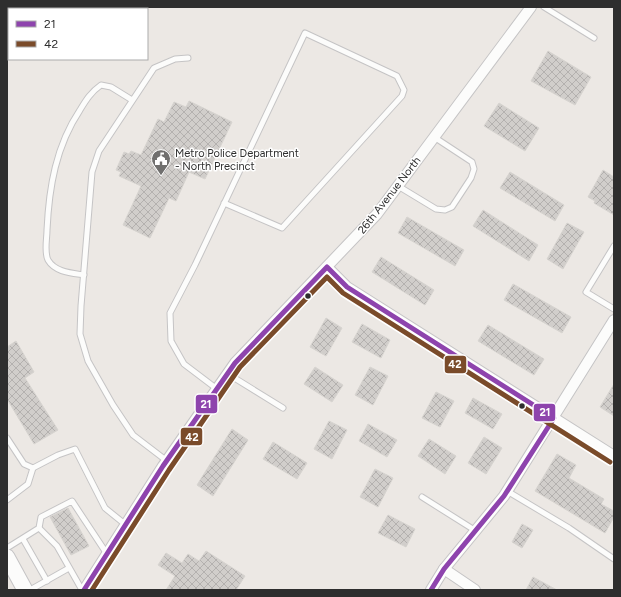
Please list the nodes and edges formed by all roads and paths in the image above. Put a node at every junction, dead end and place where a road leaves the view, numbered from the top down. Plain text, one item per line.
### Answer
1 (531, 7) edge
2 (544, 7) edge
3 (594, 38) dead end
4 (188, 58) dead end
5 (132, 100) junction
6 (434, 137) junction
7 (398, 186) junction
8 (224, 203) junction
9 (614, 246) edge
10 (328, 268) junction
11 (84, 275) junction
12 (614, 309) edge
13 (614, 320) edge
14 (228, 374) junction
15 (217, 389) junction
16 (283, 408) dead end
17 (554, 418) junction
18 (7, 438) edge
19 (614, 456) edge
20 (167, 461) junction
21 (33, 468) junction
22 (507, 491) junction
23 (422, 497) dead end
24 (8, 499) edge
25 (126, 525) junction
26 (39, 528) junction
27 (476, 531) junction
28 (23, 539) junction
29 (7, 548) edge
30 (108, 554) junction
31 (7, 557) edge
32 (614, 559) edge
33 (70, 568) junction
34 (444, 569) junction
35 (47, 581) junction
36 (25, 590) edge
37 (30, 590) edge
38 (83, 590) edge
39 (431, 590) edge
40 (475, 590) edge

1 - 6 street, 26th Avenue North
2 - 3 lane
4 - 5 lane
5 - 11 lane
5 - 11 lane
6 - 7 street, 26th Avenue North
6 - 7 lane
7 - 10 street, 26th Avenue North
8 - 8 lane
8 - 15 lane
9 - 12 lane
10 - 14 street, 26th Avenue North
10 - 17 street
11 - 20 lane
13 - 17 street
14 - 15 street, 26th Avenue North
14 - 16 lane
15 - 20 street, 26th Avenue North
17 - 19 street
17 - 22 street
18 - 21 lane
20 - 25 street, 26th Avenue North
21 - 24 lane
21 - 25 lane
22 - 27 street
22 - 32 lane
23 - 27 lane
25 - 30 street, 26th Avenue North
26 - 28 lane
26 - 30 lane
26 - 33 lane
27 - 34 street
28 - 29 lane
28 - 35 lane
30 - 38 street, 26th Avenue North
31 - 36 main road
33 - 35 lane
33 - 38 lane
34 - 39 street
34 - 40 street
35 - 37 lane

